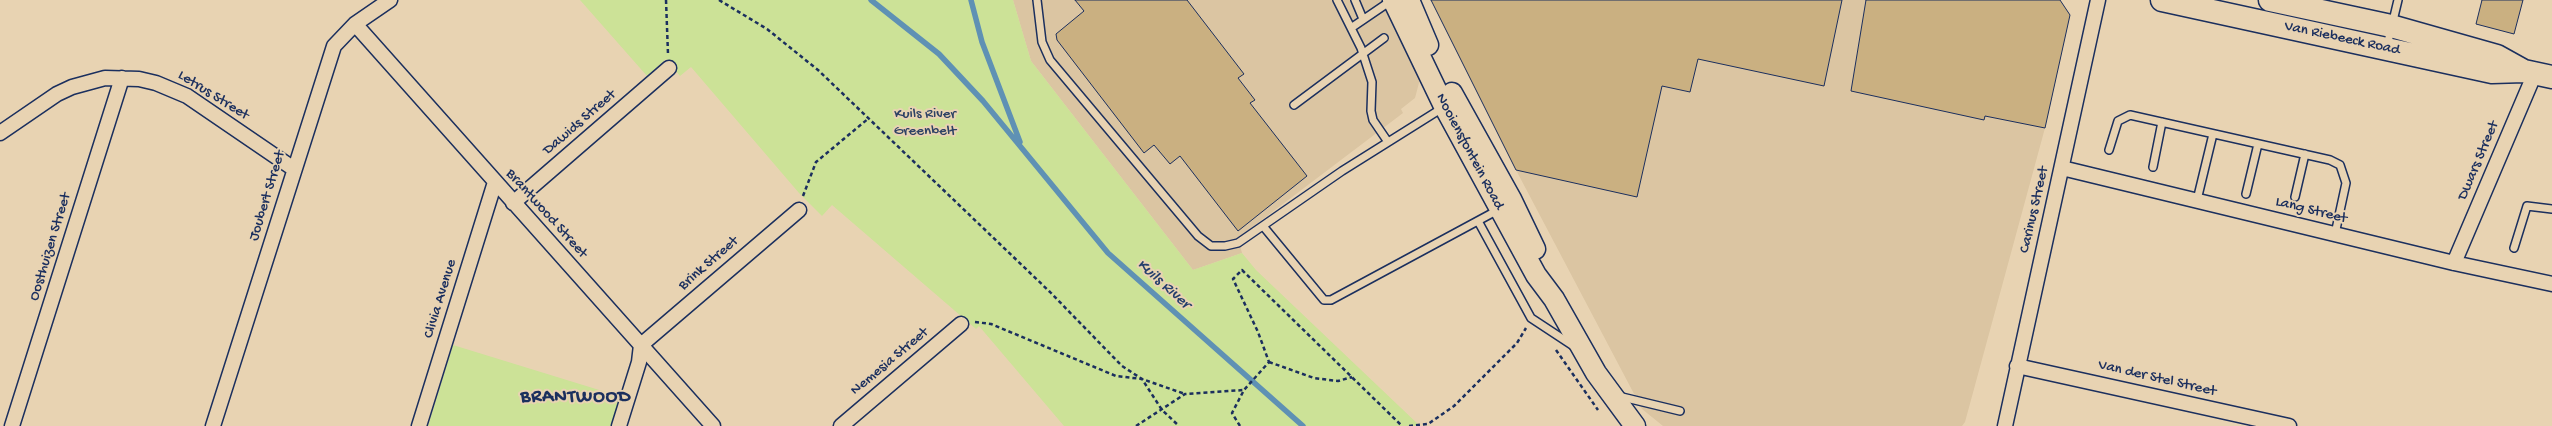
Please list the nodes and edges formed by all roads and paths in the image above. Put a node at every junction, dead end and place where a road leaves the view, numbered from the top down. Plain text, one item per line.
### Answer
1 (390, 0) edge
2 (666, 0) edge
3 (719, 0) edge
4 (1036, 0) edge
5 (1337, 0) edge
6 (1355, 0) edge
7 (1392, 0) edge
8 (1409, 0) edge
9 (2098, 0) edge
10 (2162, 0) edge
11 (2270, 0) edge
12 (2398, 0) edge
13 (1363, 20) junction
14 (355, 24) junction
15 (2390, 26) junction
16 (1351, 28) junction
17 (1384, 38) dead end
18 (2387, 49) junction
19 (1363, 54) junction
20 (669, 68) joint
21 (2537, 74) edge
22 (122, 78) junction
23 (1450, 103) junction
24 (1294, 105) dead end
25 (869, 118) junction
26 (2162, 122) junction
27 (0, 133) edge
28 (2213, 134) junction
29 (1388, 142) junction
30 (2258, 144) junction
31 (2109, 150) dead end
32 (2305, 154) junction
33 (2153, 167) dead end
34 (2062, 168) junction
35 (294, 169) junction
36 (495, 182) junction
37 (2246, 194) dead end
38 (2295, 197) dead end
39 (2197, 200) junction
40 (513, 203) junction
41 (2552, 209) edge
42 (799, 210) joint
43 (1499, 210) junction
44 (1478, 221) junction
45 (1263, 226) junction
46 (2335, 234) junction
47 (2514, 248) dead end
48 (2454, 263) junction
49 (2552, 284) edge
50 (1554, 299) junction
51 (1530, 318) junction
52 (961, 324) joint
53 (1540, 326) junction
54 (641, 345) junction
55 (1584, 353) junction
56 (1268, 362) junction
57 (2017, 366) junction
58 (1352, 376) junction
59 (1142, 379) junction
60 (1244, 390) junction
61 (1185, 394) junction
62 (1610, 394) junction
63 (1162, 410) junction
64 (1680, 410) dead end
65 (1601, 414) dead end
66 (12, 426) edge
67 (213, 426) edge
68 (419, 426) edge
69 (619, 426) edge
70 (713, 426) edge
71 (841, 426) edge
72 (1136, 426) edge
73 (1179, 426) edge
74 (1240, 426) edge
75 (1402, 426) edge
76 (1409, 426) edge
77 (1635, 426) edge
78 (2005, 426) edge
79 (2289, 426) edge

1 - 14 street, Joubert Street
2 - 20 path
3 - 25 path
4 - 45 lane
5 - 16 lane
6 - 13 lane
7 - 13 lane
7 - 23 street, Nooiensfontein Road
8 - 23 street, Nooiensfontein Road
9 - 34 street, Carinus Street
10 - 18 main road, Van Riebeeck Road
11 - 15 main road, Van Riebeeck Road
12 - 15 lane
13 - 16 lane
14 - 35 street, Joubert Street
14 - 36 street, Brantwood Street
15 - 18 lane
15 - 21 main road, Van Riebeeck Road
16 - 19 lane
17 - 19 lane
18 - 21 main road, Van Riebeeck Road
19 - 24 lane
19 - 29 lane
20 - 40 street, Dawids Street
21 - 48 street, Dwars Street
22 - 27 street, Letrus Street
22 - 35 street, Letrus Street
22 - 66 street, Oosthuizen Street
23 - 29 lane
23 - 43 street, Nooiensfontein Road
23 - 50 street, Nooiensfontein Road
25 - 42 path
25 - 59 path
26 - 28 lane
26 - 31 lane
26 - 33 lane
28 - 30 lane
28 - 39 lane
29 - 45 lane
30 - 32 lane
30 - 37 lane
32 - 38 lane
32 - 46 lane
34 - 39 street, Lang Street
34 - 57 street, Carinus Street
35 - 67 street, Joubert Street
36 - 40 street, Brantwood Street
36 - 68 street, Clivia Avenue
39 - 46 street, Lang Street
40 - 54 street, Brantwood Street
41 - 47 lane
42 - 54 street, Brink Street
43 - 44 lane
43 - 50 street, Nooiensfontein Road
44 - 45 lane
44 - 51 lane
46 - 48 street, Lang Street
48 - 49 street, Lang Street
50 - 55 street, Nooiensfontein Road
51 - 53 lane
51 - 76 path
52 - 59 path
52 - 71 street, Nemesia Street
53 - 55 lane
53 - 65 path
54 - 69 street
54 - 70 street, Brantwood Street
55 - 62 street, Nooiensfontein Road
56 - 58 path
56 - 58 path
56 - 60 path
57 - 78 street, Carinus Street
57 - 79 street, Van der Stel Street
58 - 75 path
59 - 61 path
59 - 63 path
60 - 61 path
60 - 74 path
61 - 63 path
62 - 64 lane
62 - 77 street, Nooiensfontein Road
63 - 72 path
63 - 73 path

